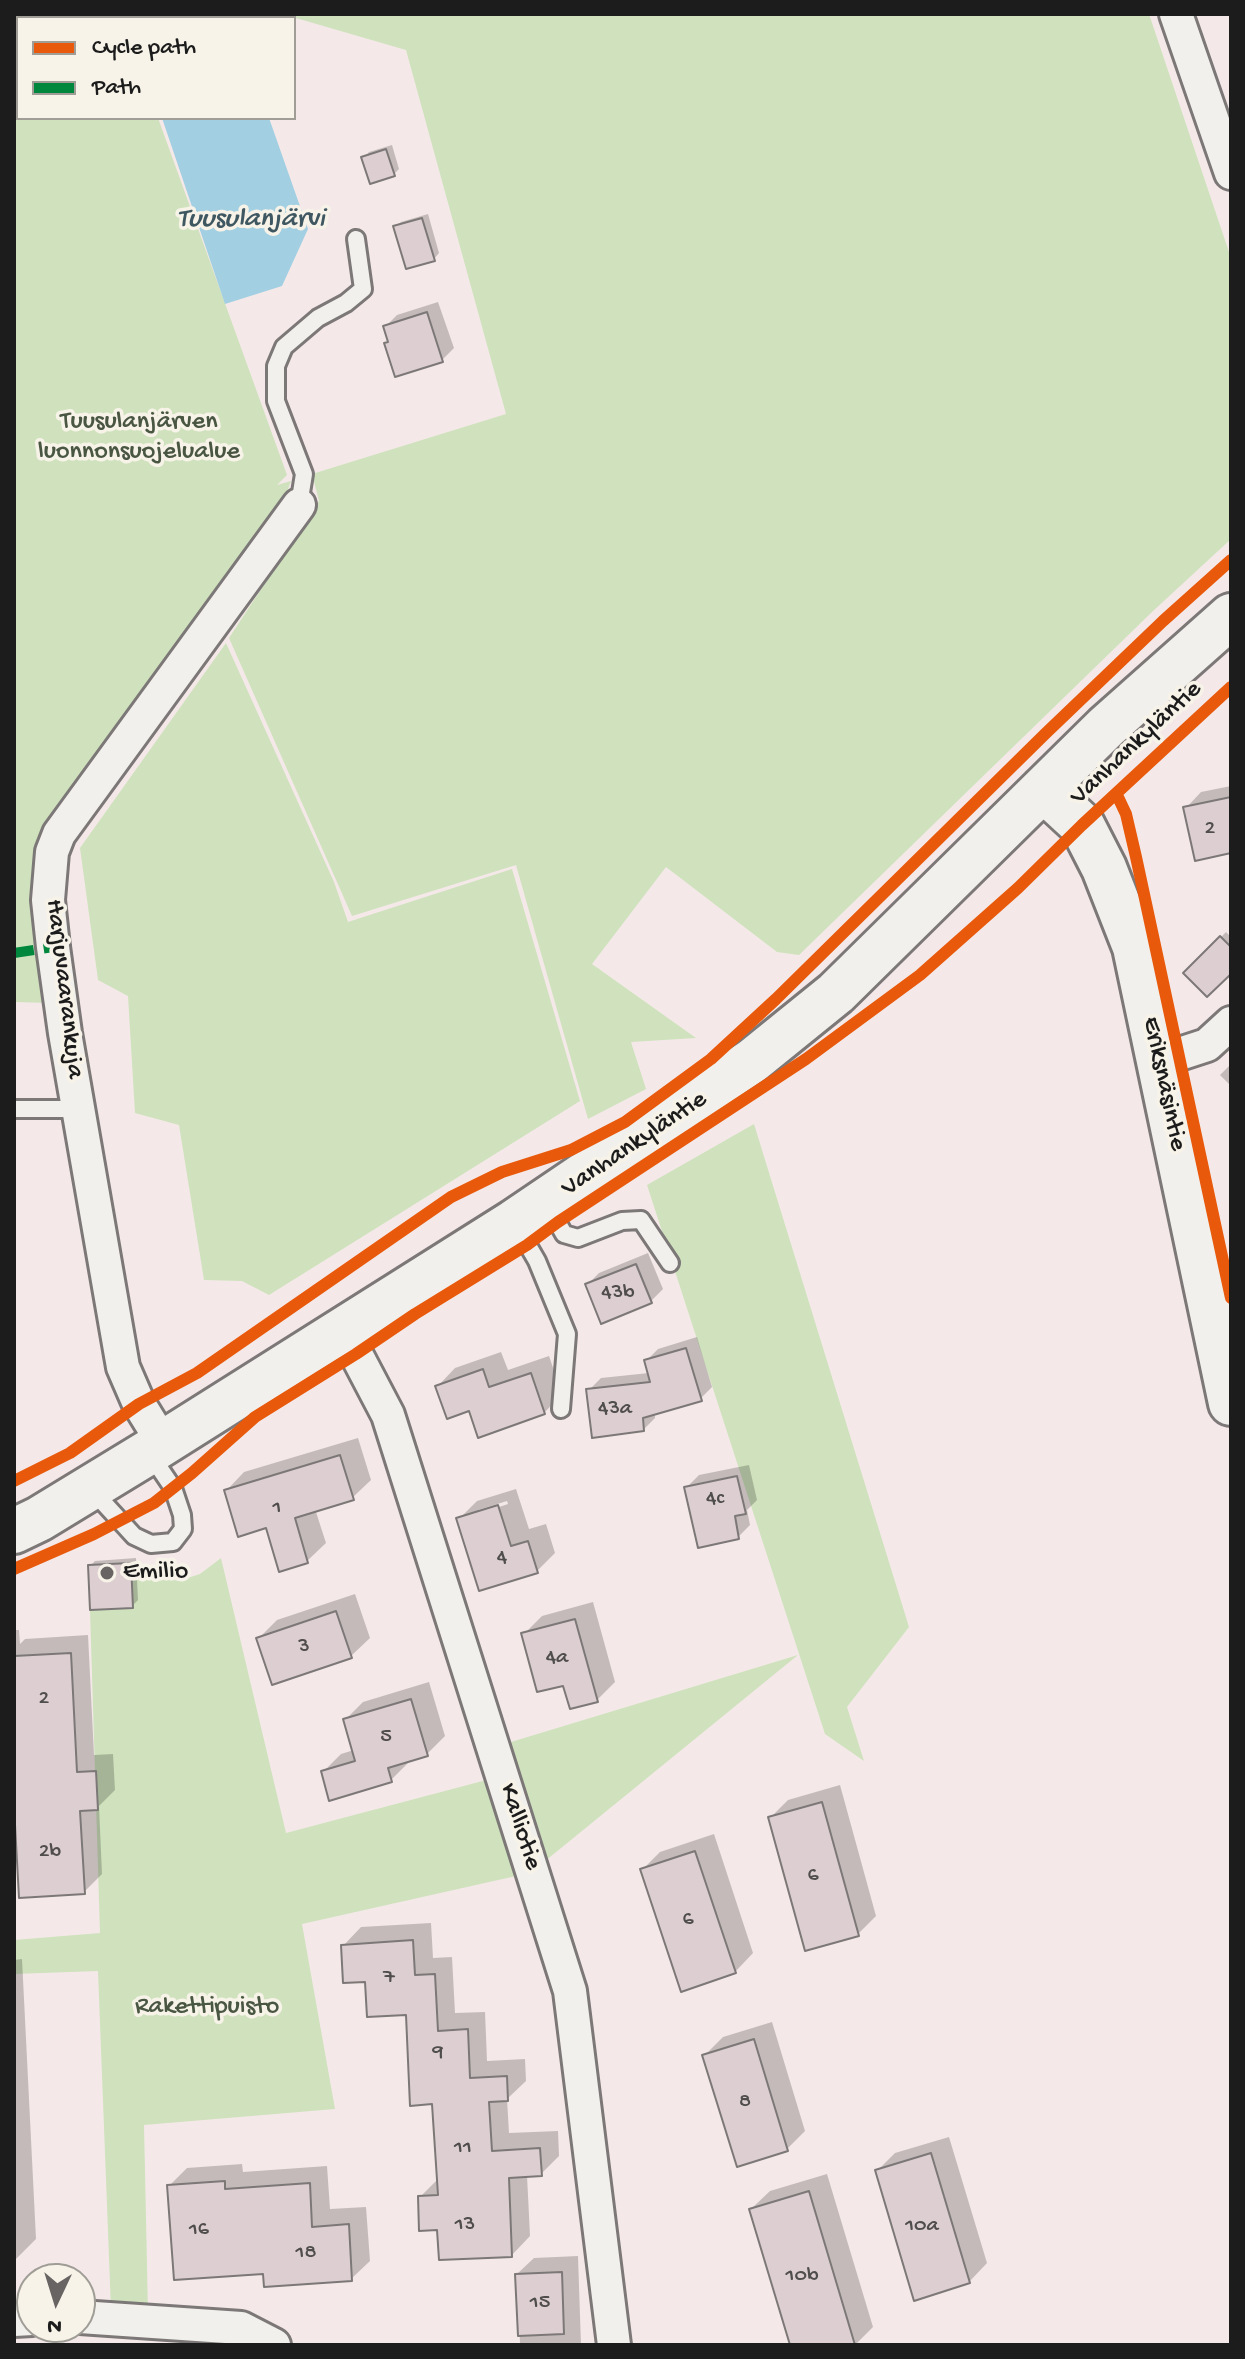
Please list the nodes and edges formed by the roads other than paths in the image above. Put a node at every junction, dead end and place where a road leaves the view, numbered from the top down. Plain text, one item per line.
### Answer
1 (1176, 14) edge
2 (1231, 173) edge
3 (356, 239) dead end
4 (299, 505) joint
5 (1231, 616) edge
6 (1043, 789) junction
7 (1231, 1023) edge
8 (1158, 1061) junction
9 (14, 1109) edge
10 (79, 1109) junction
11 (530, 1211) junction
12 (670, 1263) dead end
13 (1220, 1296) edge
14 (338, 1332) junction
15 (1231, 1403) edge
16 (561, 1409) dead end
17 (156, 1447) junction
18 (89, 1488) junction
19 (14, 1531) edge
20 (96, 2318) edge
21 (274, 2345) edge
22 (614, 2345) edge

1 - 2 street
3 - 4 lane
4 - 10 street, Harjuvaarankuja
5 - 6 street, Vanhankyläntie
6 - 8 street, Eriksnäsintie
6 - 11 street, Vanhankyläntie
7 - 8 street
8 - 13 street, Eriksnäsintie
9 - 10 lane
10 - 17 street, Harjuvaarankuja
11 - 12 lane
11 - 14 street, Vanhankyläntie
11 - 16 lane
13 - 15 street, Eriksnäsintie
14 - 17 street, Vanhankyläntie
14 - 22 street, Kalliotie
17 - 18 street, Vanhankyläntie
17 - 18 lane
18 - 19 street, Vanhankyläntie
20 - 21 street

